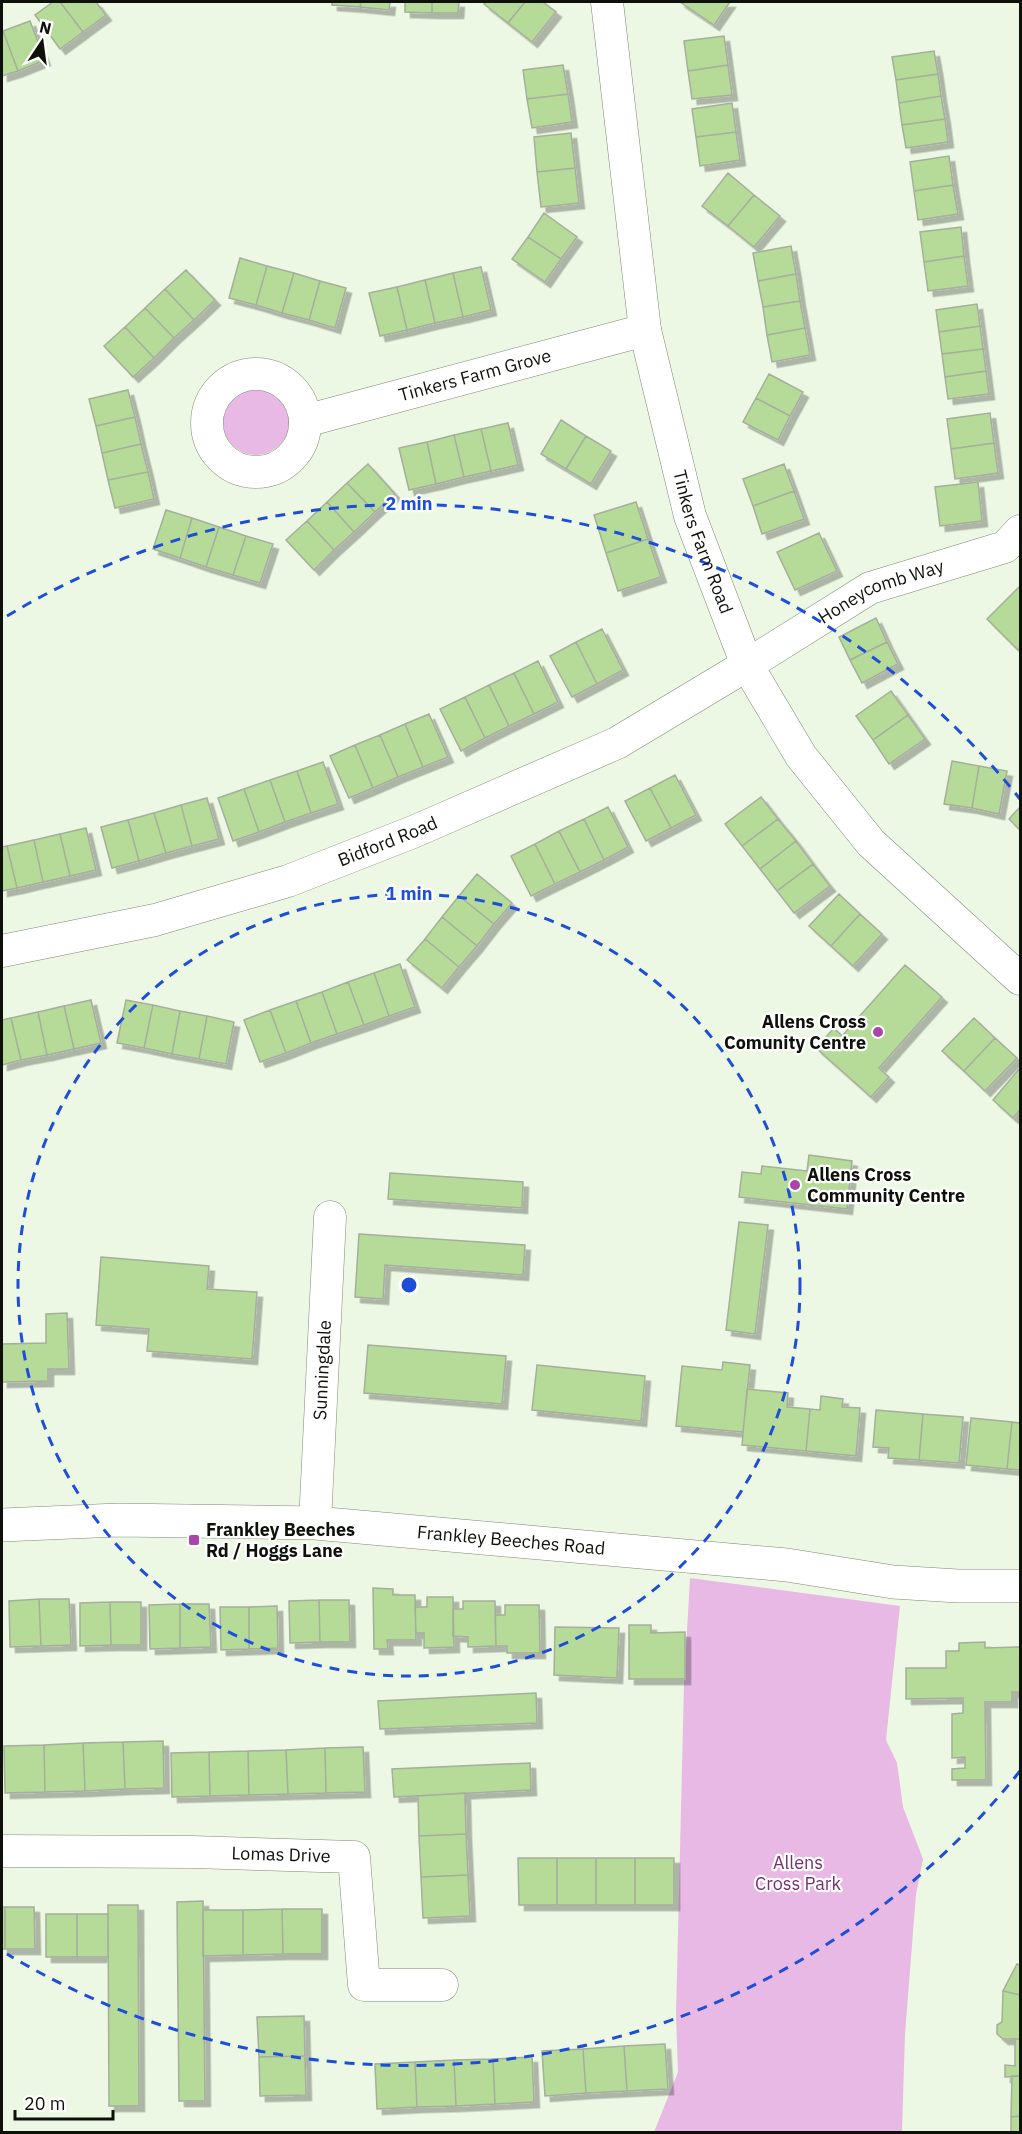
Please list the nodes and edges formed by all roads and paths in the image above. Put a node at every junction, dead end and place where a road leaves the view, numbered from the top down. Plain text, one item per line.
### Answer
1 (608, 2) edge
2 (645, 330) junction
3 (304, 421) dead end
4 (1015, 544) edge
5 (747, 664) junction
6 (2, 951) edge
7 (1020, 979) edge
8 (330, 1217) dead end
9 (315, 1522) junction
10 (2, 1525) edge
11 (1020, 1586) edge
12 (2, 1851) edge
13 (441, 1985) dead end

1 - 2 street, Tinkers Farm Road
2 - 3 street, Tinkers Farm Grove
2 - 5 street, Tinkers Farm Road
4 - 5 street, Honeycomb Way
5 - 6 street, Bidford Road
5 - 7 street, Tinkers Farm Road
8 - 9 street, Sunningdale
9 - 10 street, Frankley Beeches Road
9 - 11 street, Frankley Beeches Road
12 - 13 street, Lomas Drive

